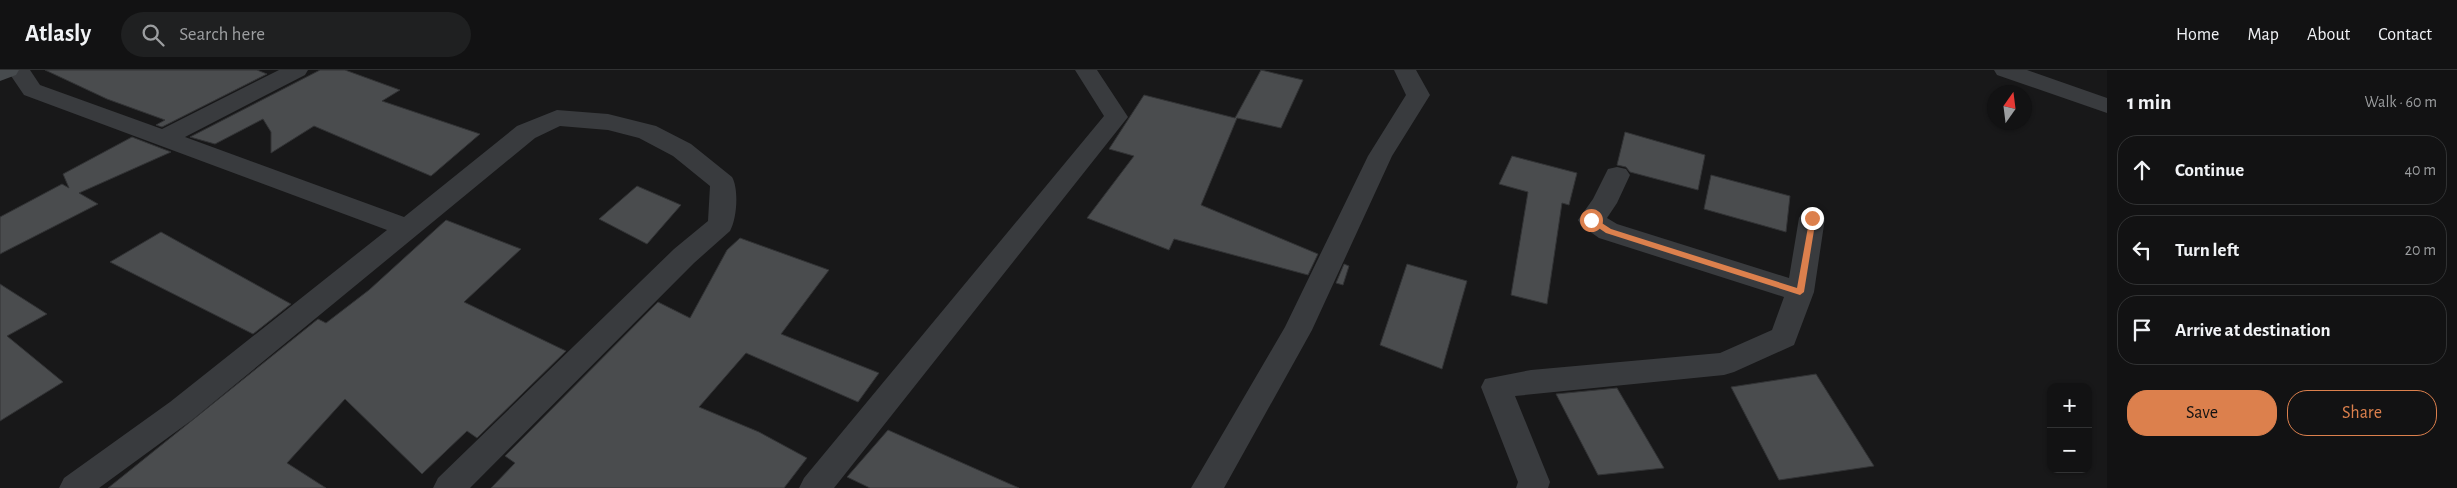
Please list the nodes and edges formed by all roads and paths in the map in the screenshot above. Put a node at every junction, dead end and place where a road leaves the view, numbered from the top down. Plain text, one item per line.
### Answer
1 (8, 70) edge
2 (18, 70) edge
3 (298, 70) edge
4 (1405, 70) edge
5 (2005, 70) edge
6 (1096, 72) edge
7 (0, 74) edge
8 (2107, 106) edge
9 (164, 138) junction
10 (1617, 175) dead end
11 (1812, 218) dead end
12 (407, 228) junction
13 (1800, 292) junction
14 (75, 488) edge
15 (449, 488) edge
16 (815, 488) edge
17 (1207, 488) edge
18 (1532, 488) edge

1 - 7 main road
2 - 9 street
3 - 9 street
4 - 17 street
5 - 8 street
6 - 16 street
9 - 12 street
10 - 13 street
11 - 13 street
12 - 14 street
12 - 15 street
13 - 18 street

